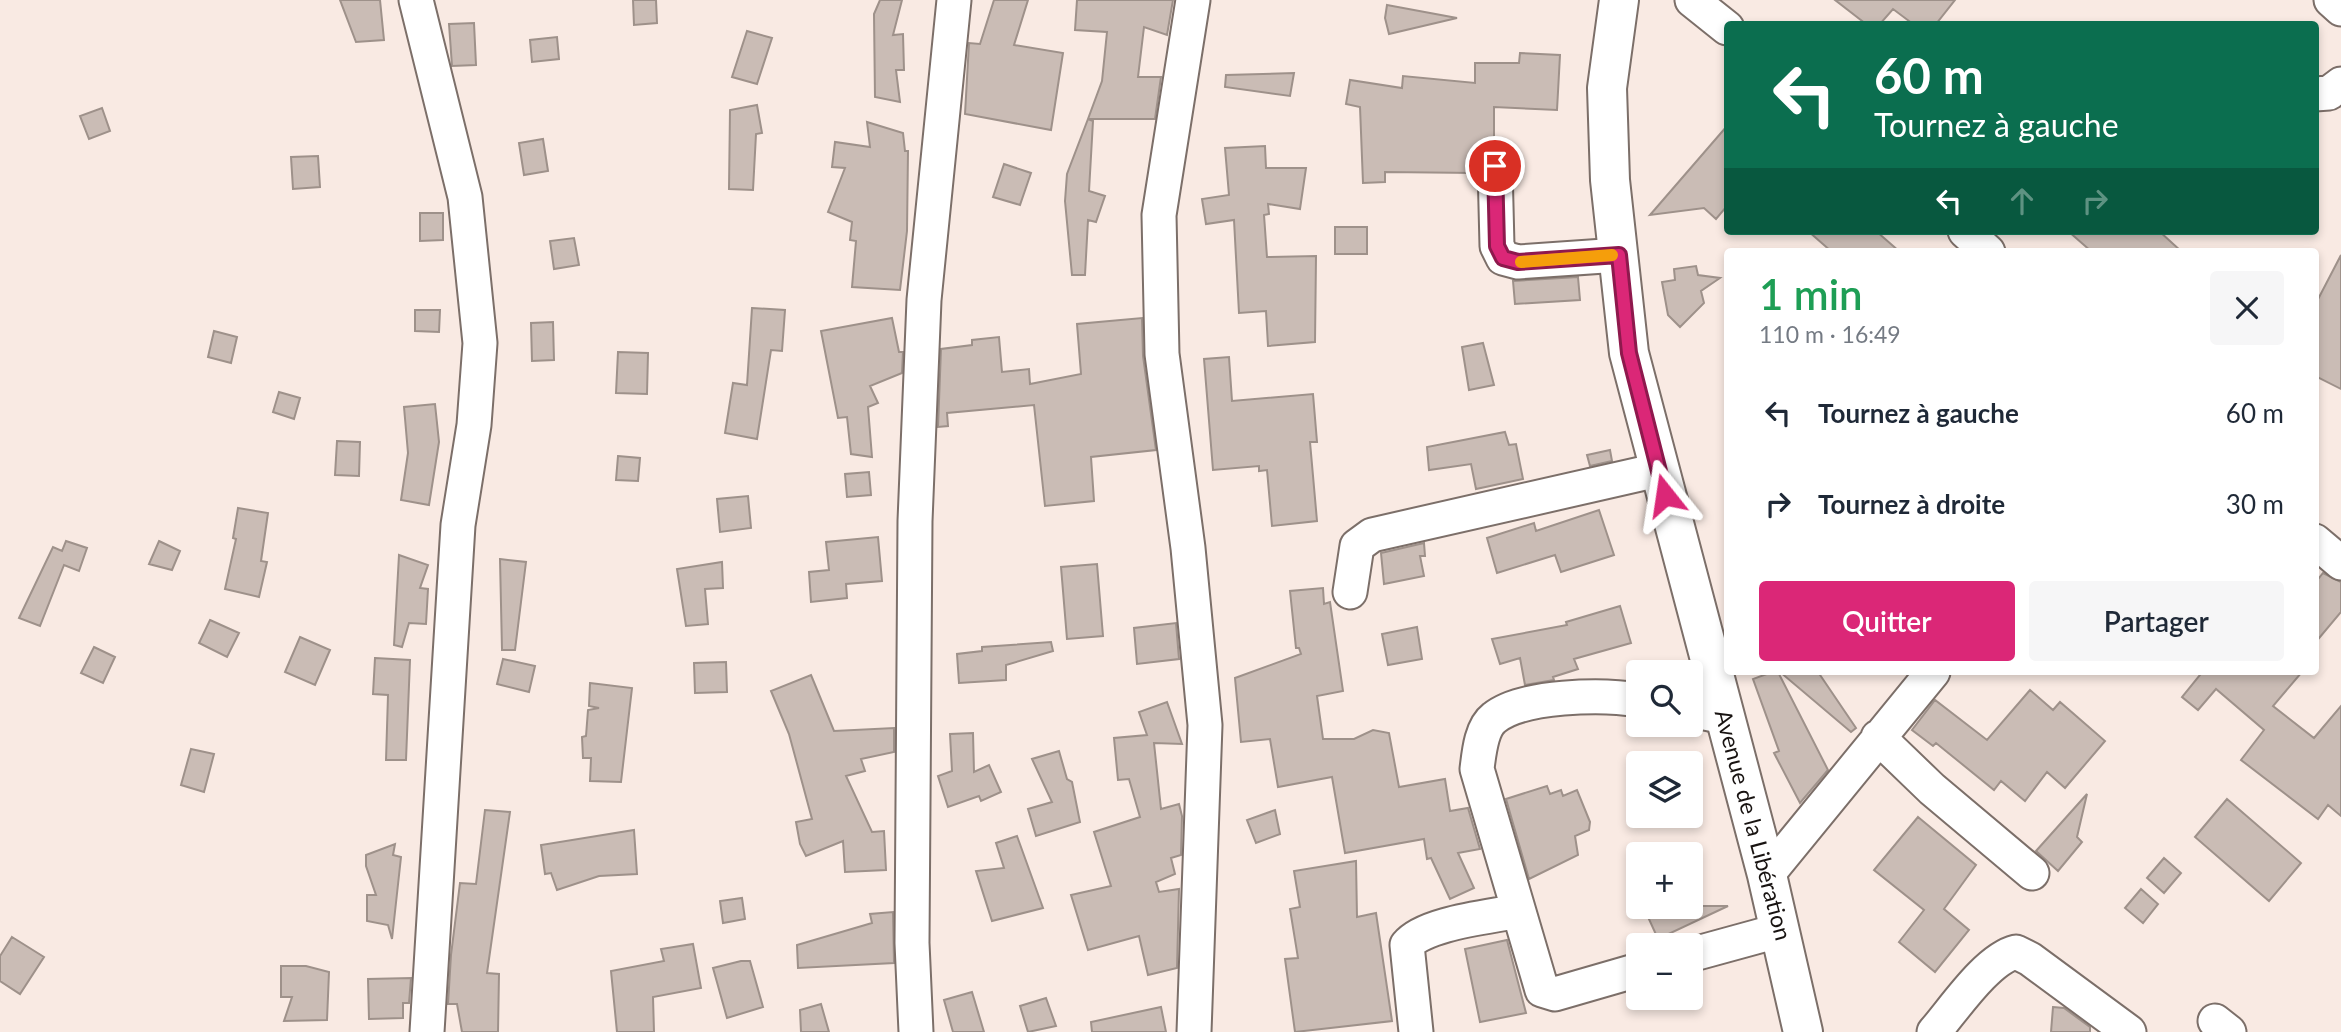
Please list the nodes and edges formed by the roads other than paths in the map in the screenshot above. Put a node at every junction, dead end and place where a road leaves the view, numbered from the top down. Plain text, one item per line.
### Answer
1 (416, 0) edge
2 (954, 0) edge
3 (1193, 0) edge
4 (1619, 0) edge
5 (1692, 0) edge
6 (2331, 0) edge
7 (2341, 9) edge
8 (1724, 26) edge
9 (2341, 84) edge
10 (2319, 94) edge
11 (1495, 166) dead end
12 (1969, 235) edge
13 (1984, 248) edge
14 (1619, 255) junction
15 (1658, 470) junction
16 (2319, 544) edge
17 (2341, 563) edge
18 (1350, 592) dead end
19 (1930, 675) edge
20 (1626, 700) edge
21 (1708, 714) edge
22 (1878, 737) junction
23 (2032, 873) dead end
24 (1767, 875) junction
25 (1518, 911) junction
26 (1781, 930) junction
27 (1703, 951) edge
28 (1626, 973) edge
29 (427, 1032) edge
30 (916, 1032) edge
31 (1194, 1032) edge
32 (1416, 1032) edge
33 (1803, 1032) edge
34 (1934, 1032) edge
35 (2129, 1032) edge

1 - 29 street
2 - 30 street
3 - 31 street
4 - 14 highway, Avenue de la Libération
5 - 8 street
6 - 7 street
9 - 10 street
11 - 14 street
12 - 13 street
14 - 15 highway, Avenue de la Libération
15 - 18 street
15 - 21 highway, Avenue de la Libération
16 - 17 street
19 - 22 street
20 - 25 street
21 - 24 highway, Avenue de la Libération
22 - 23 street
22 - 24 street
24 - 26 highway, Avenue de la Libération
25 - 28 street
25 - 32 street
26 - 27 street
26 - 33 highway, Avenue de la Libération
34 - 35 street

